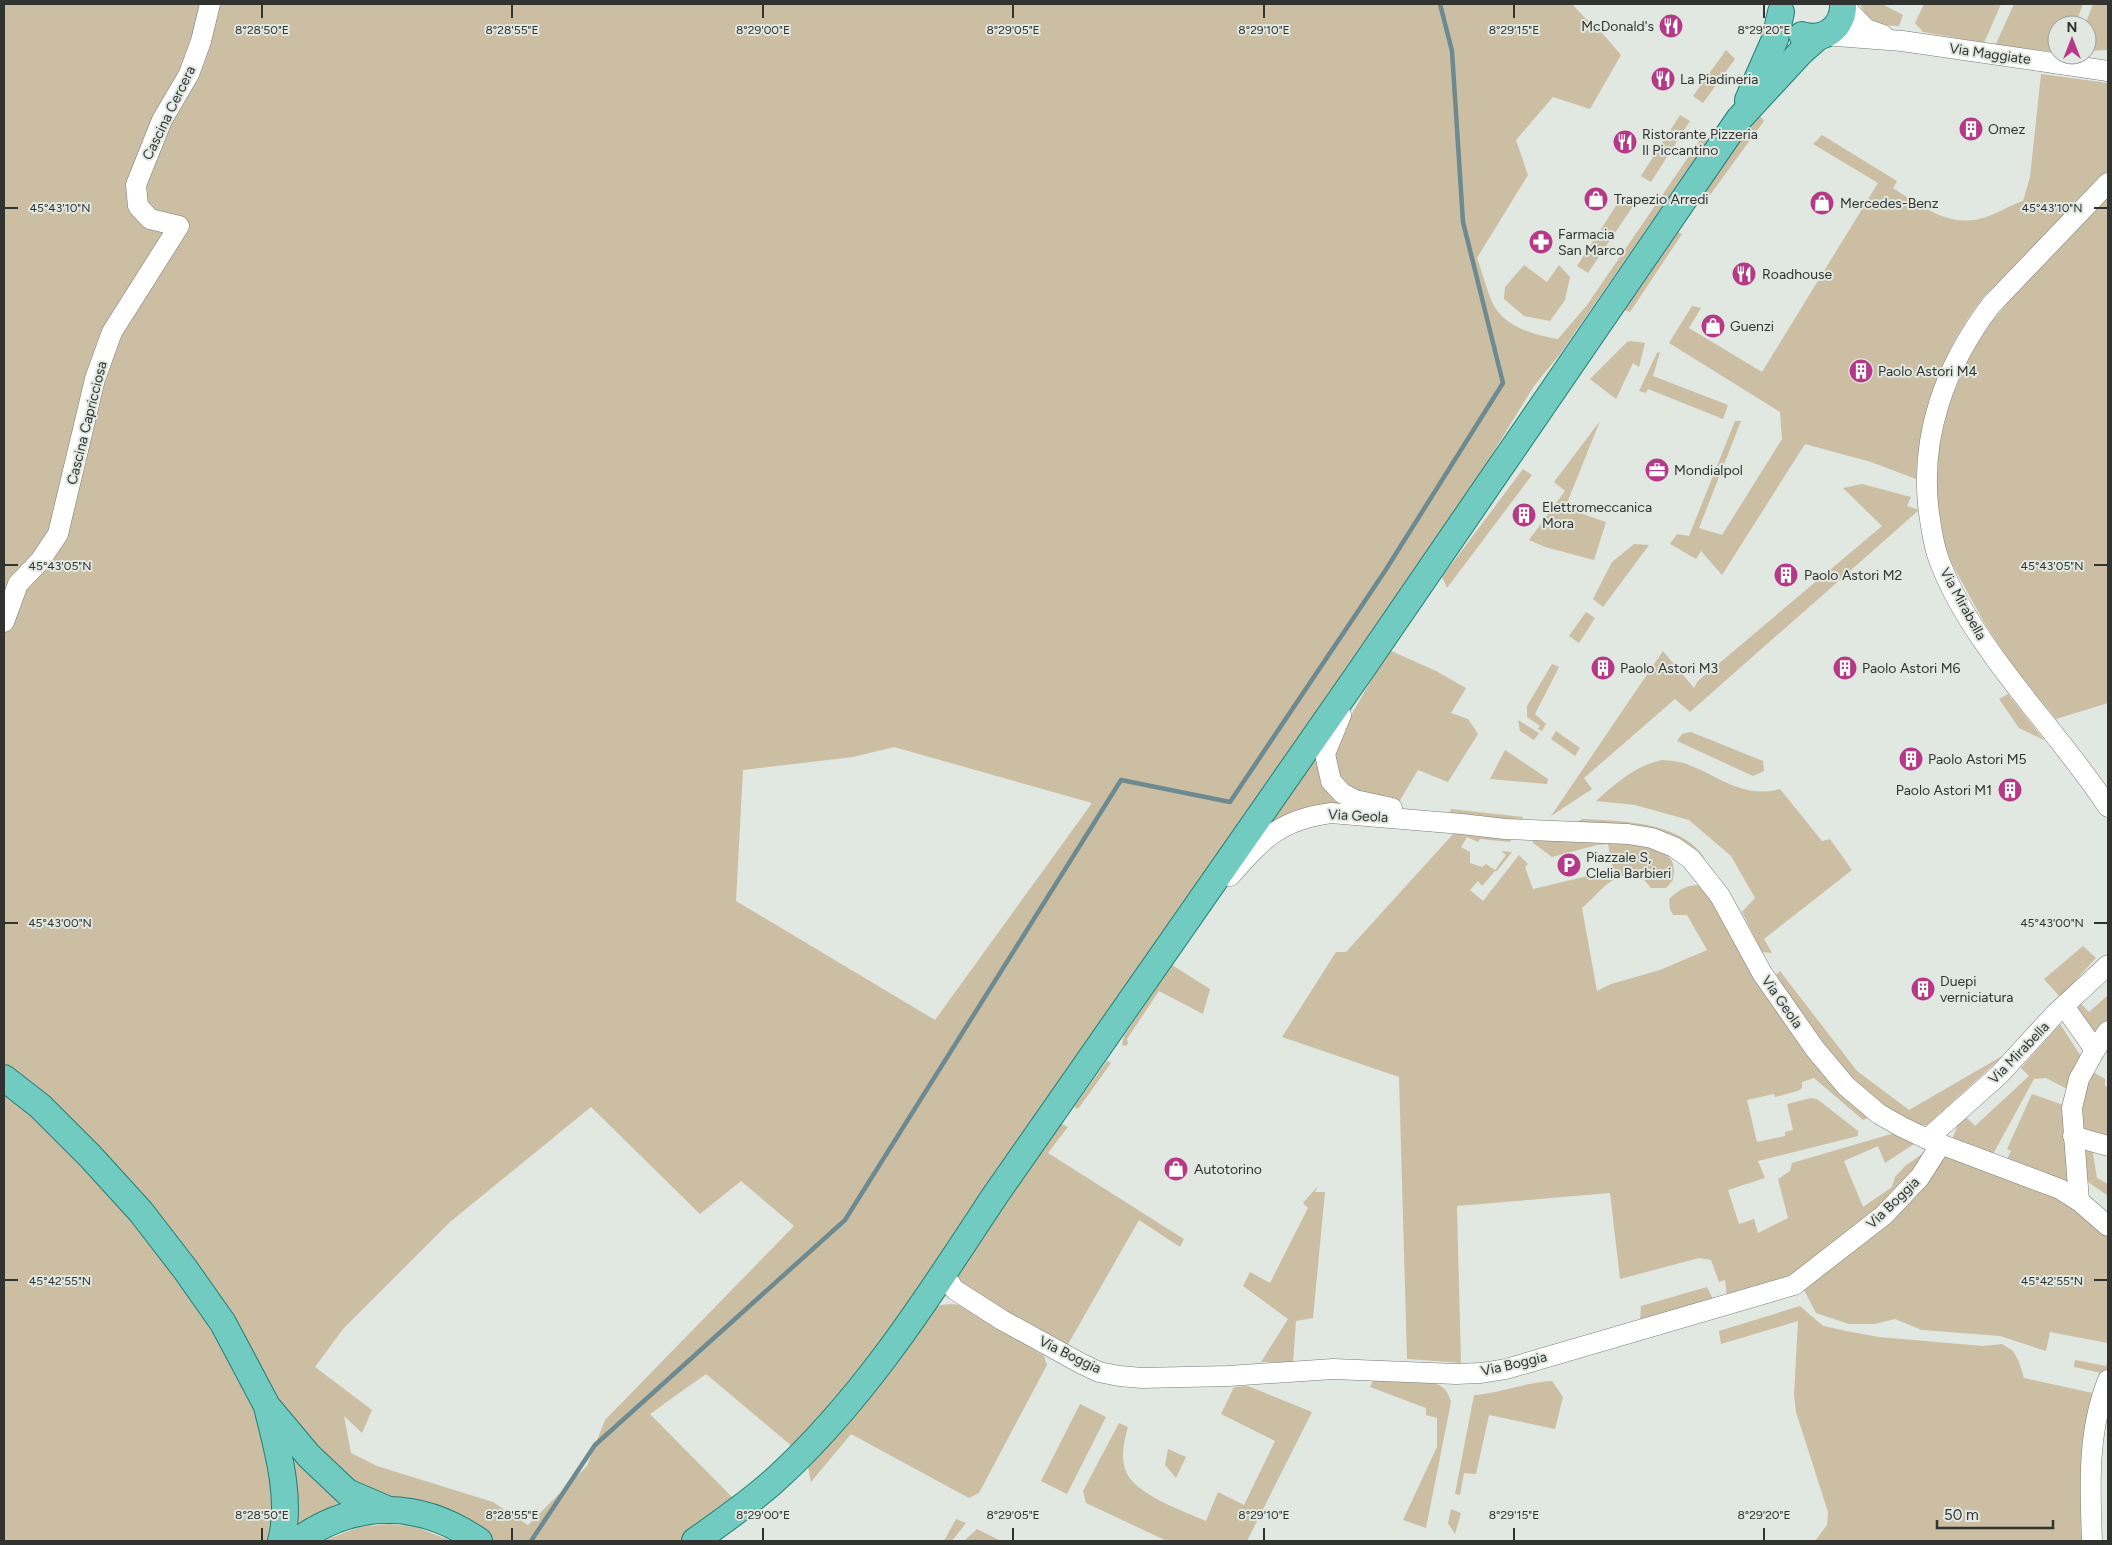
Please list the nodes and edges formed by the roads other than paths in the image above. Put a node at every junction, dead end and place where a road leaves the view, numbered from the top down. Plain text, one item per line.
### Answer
1 (210, 4) edge
2 (1843, 5) edge
3 (1781, 8) edge
4 (1821, 36) junction
5 (1902, 41) junction
6 (2108, 71) edge
7 (1739, 119) junction
8 (2108, 183) edge
9 (179, 226) joint
10 (4, 622) edge
11 (1362, 669) junction
12 (2108, 807) edge
13 (1462, 824) junction
14 (1180, 931) junction
15 (2108, 965) edge
16 (2064, 1006) junction
17 (2108, 1031) edge
18 (2095, 1050) junction
19 (4, 1078) edge
20 (2074, 1136) junction
21 (1934, 1141) junction
22 (2108, 1146) edge
23 (2080, 1201) junction
24 (2108, 1226) edge
25 (944, 1274) junction
26 (924, 1301) junction
27 (1002, 1320) junction
28 (2108, 1380) edge
29 (267, 1406) junction
30 (389, 1510) junction
31 (281, 1541) edge
32 (297, 1541) edge
33 (478, 1541) edge
34 (695, 1541) edge
35 (2092, 1541) edge

1 - 9 street, Cascina Cercera
2 - 4 main road
2 - 5 street, Via Maggiate
3 - 4 main road
3 - 7 main road
4 - 5 street, Via Maggiate
4 - 7 main road
5 - 6 street, Via Maggiate
7 - 11 main road
8 - 12 street, Via Mirabella
9 - 10 street, Cascina Capricciosa
11 - 13 street, Via Geola
11 - 14 main road
13 - 14 street, Via Geola
13 - 21 street, Via Geola
14 - 25 main road
15 - 16 street, Via Mirabella
16 - 18 street
16 - 21 street, Via Mirabella
17 - 18 street
18 - 20 street
19 - 29 main road
20 - 22 street
20 - 23 street
21 - 23 street, Via Geola
21 - 27 street, Via Boggia
23 - 24 street, Via Geola
25 - 26 main road
25 - 27 street, Via Boggia
26 - 27 street, Via Boggia
26 - 34 main road
28 - 35 street
29 - 30 main road
29 - 31 main road
30 - 32 main road
30 - 33 main road

